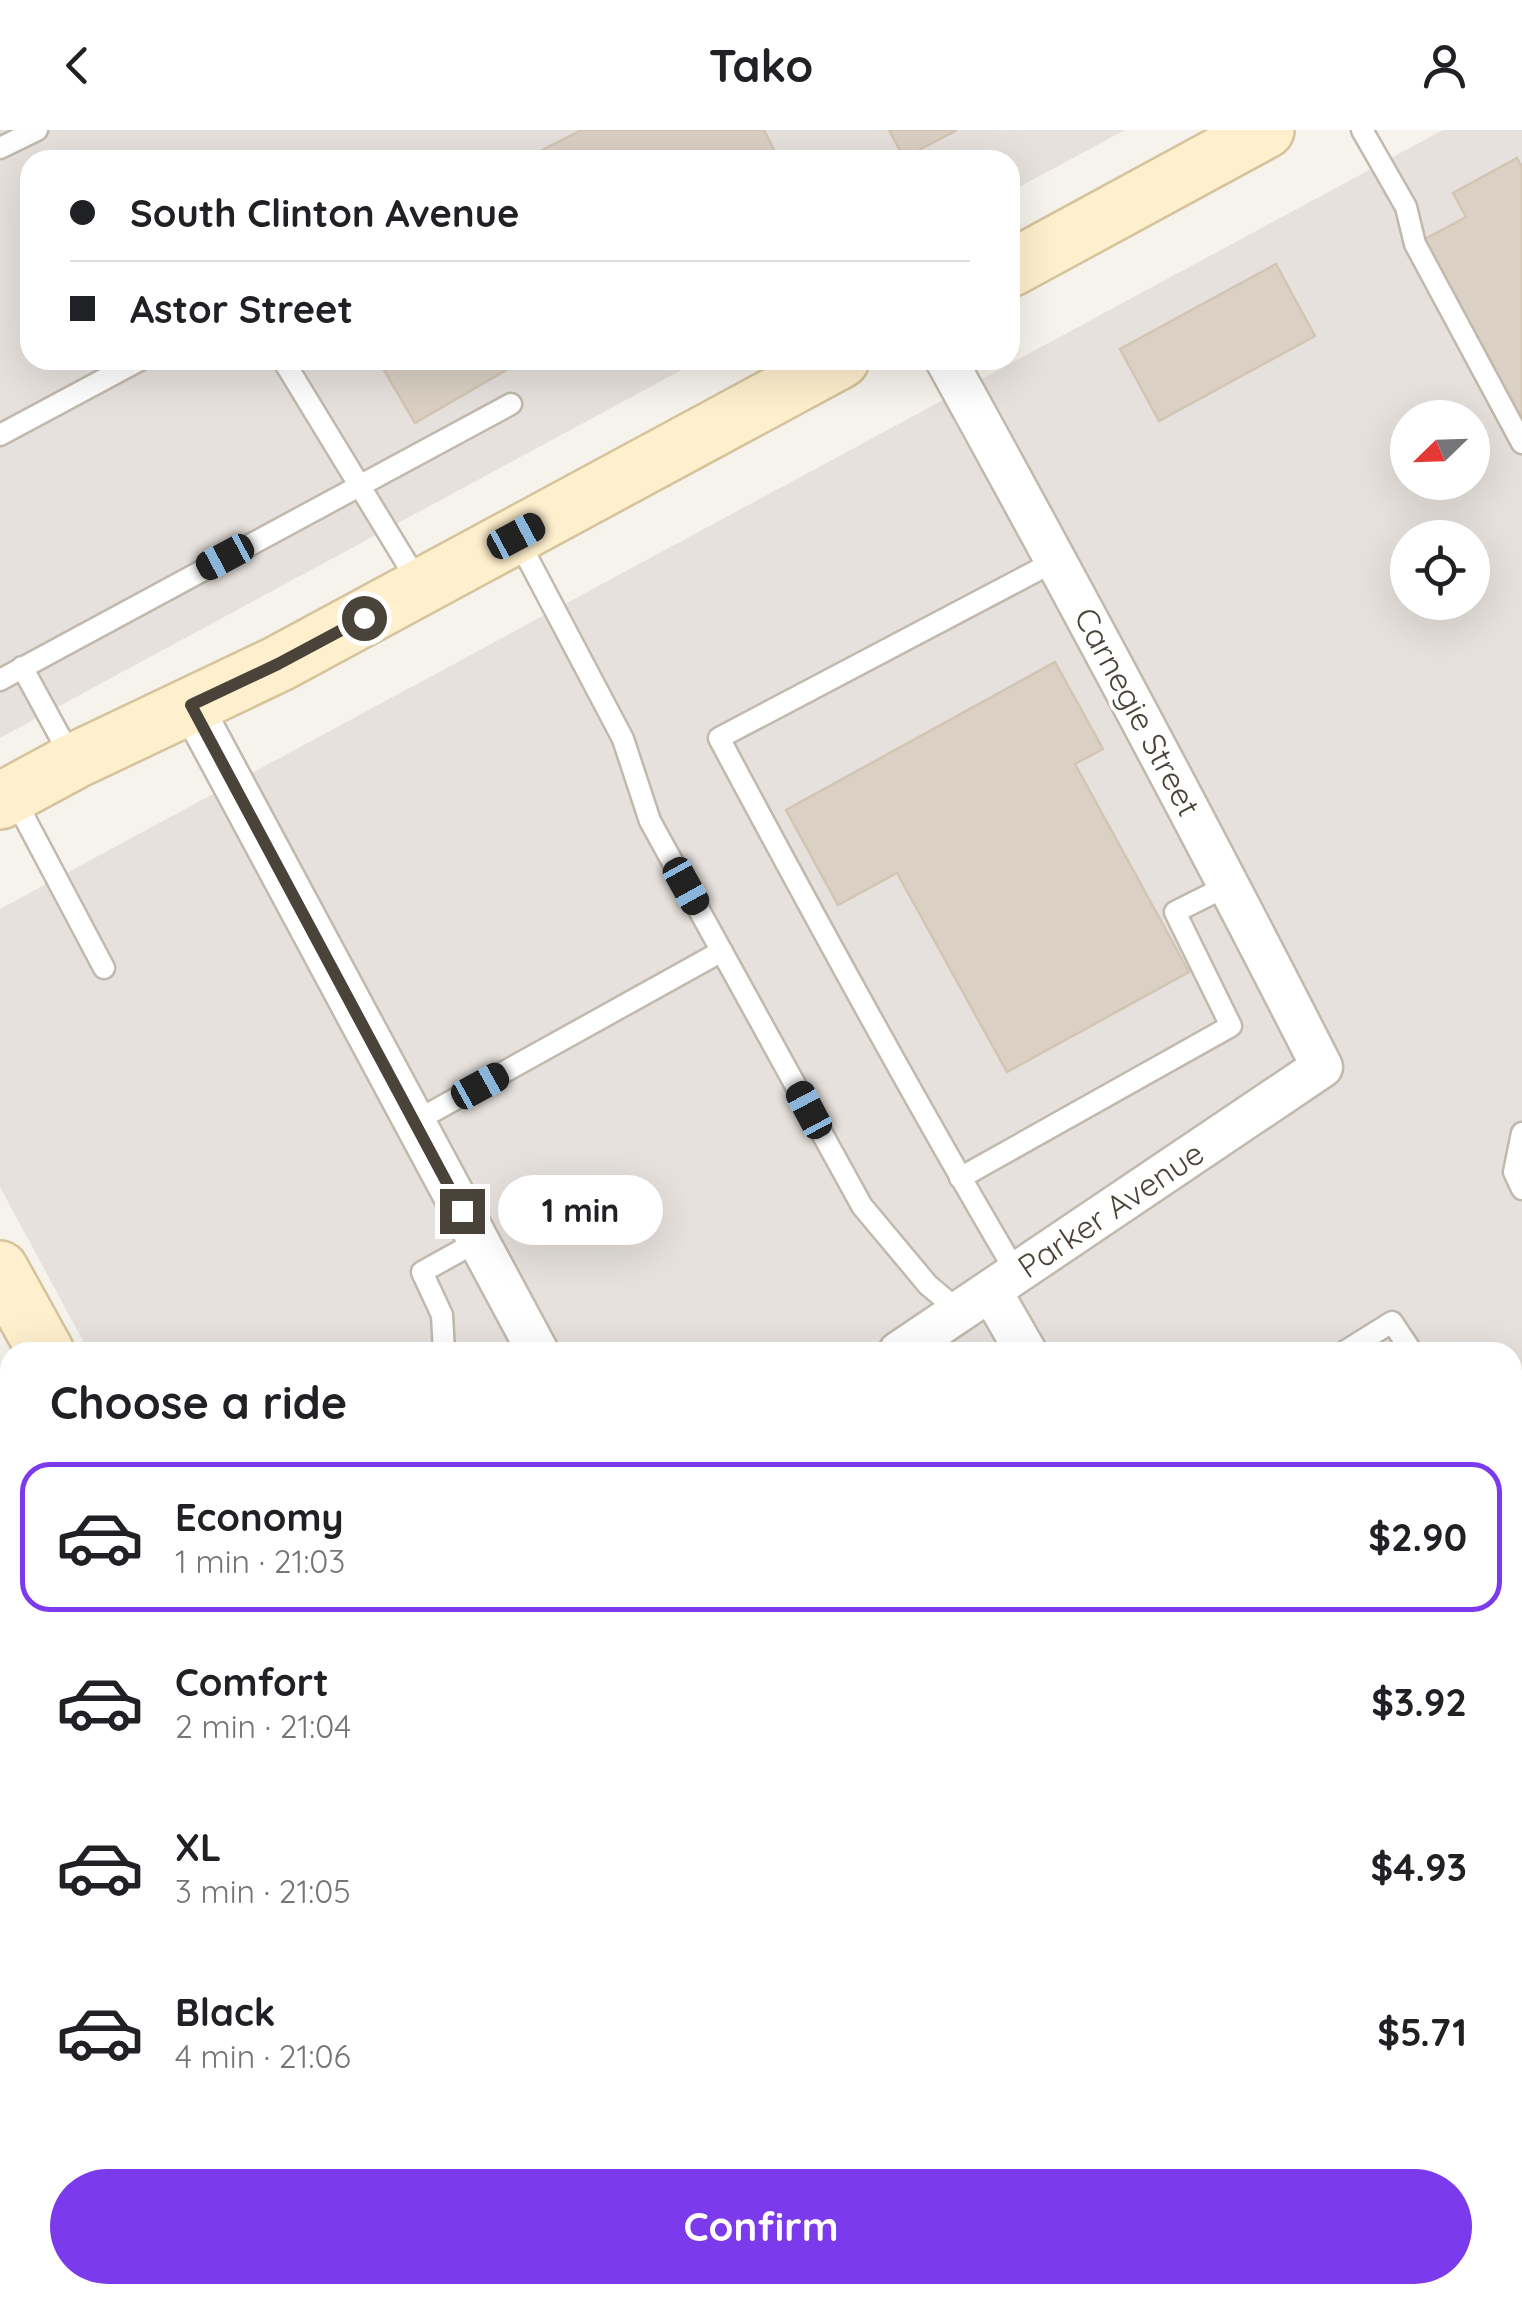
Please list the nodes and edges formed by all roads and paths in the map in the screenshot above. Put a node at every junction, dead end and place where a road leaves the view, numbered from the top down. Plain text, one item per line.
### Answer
1 (37, 130) edge
2 (1266, 130) edge
3 (1362, 130) edge
4 (0, 148) edge
5 (1020, 263) edge
6 (121, 370) edge
7 (290, 370) edge
8 (823, 370) edge
9 (952, 370) edge
10 (511, 404) dead end
11 (0, 435) edge
12 (1522, 443) edge
13 (360, 484) junction
14 (516, 536) junction
15 (1056, 560) junction
16 (421, 587) junction
17 (22, 667) junction
18 (0, 680) edge
19 (191, 705) junction
20 (74, 761) junction
21 (6, 798) edge
22 (1230, 885) junction
23 (722, 952) junction
24 (104, 968) dead end
25 (1322, 1067) joint
26 (414, 1122) junction
27 (1522, 1133) edge
28 (960, 1178) junction
29 (1522, 1190) edge
30 (478, 1241) junction
31 (0, 1269) edge
32 (989, 1293) junction
33 (40, 1342) edge
34 (443, 1342) edge
35 (533, 1342) edge
36 (914, 1342) edge
37 (1020, 1342) edge
38 (1360, 1342) edge
39 (1405, 1342) edge

1 - 4 lane
2 - 5 street
3 - 12 lane
6 - 11 lane
7 - 13 lane
8 - 14 street
9 - 15 street, Carnegie Street
10 - 13 lane
13 - 16 lane
13 - 17 lane
14 - 16 street
14 - 23 lane
15 - 22 street, Carnegie Street
15 - 28 lane
16 - 19 street
17 - 18 lane
17 - 20 lane
19 - 20 street
19 - 26 street
20 - 21 street
21 - 24 lane
22 - 25 street, Carnegie Street
22 - 28 lane
23 - 26 lane
23 - 32 lane
25 - 32 street, Parker Avenue
26 - 30 street
27 - 29 lane
28 - 32 lane
30 - 34 lane
30 - 35 street
31 - 33 street
32 - 36 street, Parker Avenue
32 - 37 street
38 - 39 lane

